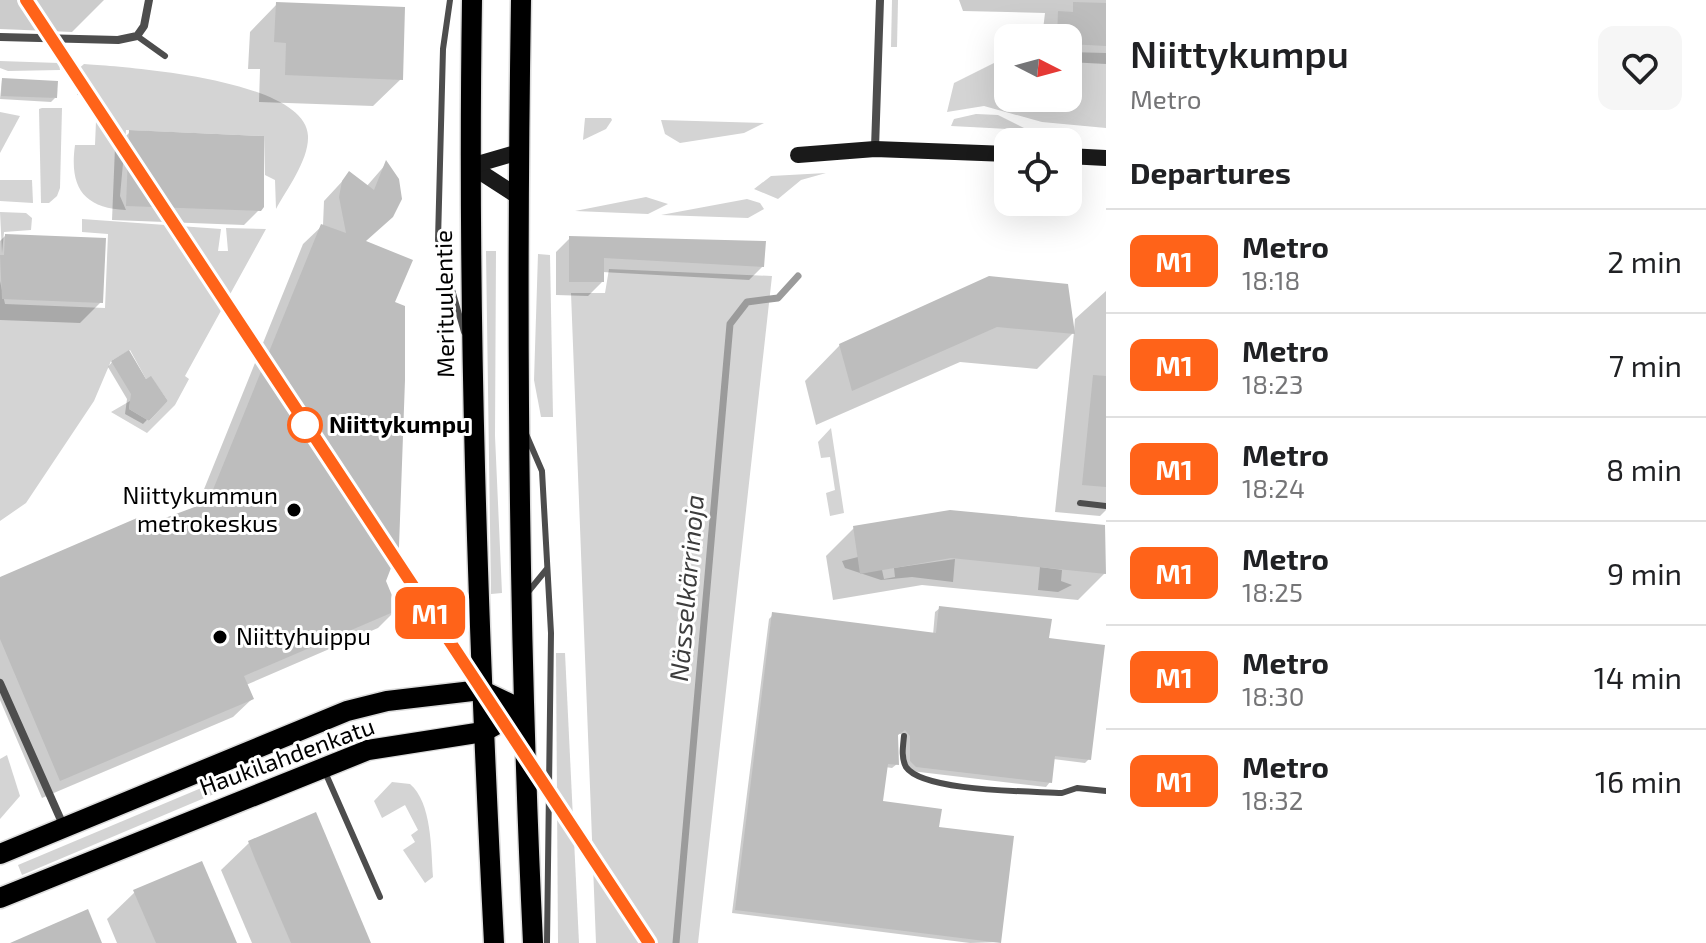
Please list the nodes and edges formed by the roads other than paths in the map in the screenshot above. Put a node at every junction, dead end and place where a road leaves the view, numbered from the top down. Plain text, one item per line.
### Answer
1 (149, 0) edge
2 (450, 0) edge
3 (472, 0) edge
4 (521, 0) edge
5 (880, 0) edge
6 (137, 36) junction
7 (0, 37) edge
8 (165, 56) dead end
9 (875, 149) junction
10 (519, 152) junction
11 (994, 153) edge
12 (798, 155) dead end
13 (1082, 157) edge
14 (1106, 158) edge
15 (471, 166) junction
16 (519, 197) junction
17 (472, 359) junction
18 (517, 413) junction
19 (1080, 503) dead end
20 (1106, 506) edge
21 (546, 570) junction
22 (521, 601) junction
23 (0, 683) edge
24 (481, 690) junction
25 (523, 710) junction
26 (483, 732) junction
27 (904, 736) dead end
28 (322, 767) junction
29 (1106, 791) edge
30 (64, 827) junction
31 (0, 854) edge
32 (380, 897) dead end
33 (0, 898) edge
34 (494, 943) edge
35 (533, 943) edge
36 (547, 943) edge

1 - 6 street
2 - 17 lane
3 - 15 main road, Merituulentie
4 - 10 main road
5 - 9 street
6 - 7 street
6 - 8 lane
9 - 11 main road
9 - 12 main road
10 - 15 main road
10 - 16 main road
13 - 14 main road
15 - 16 main road
15 - 17 main road, Merituulentie
16 - 18 main road
17 - 24 main road, Merituulentie
18 - 21 lane
18 - 22 main road
19 - 20 lane
21 - 22 lane
21 - 36 lane
22 - 25 main road
23 - 30 street
24 - 25 main road
24 - 26 main road, Merituulentie
24 - 30 main road, Haukilahdenkatu
25 - 26 main road, Haukilahdenkatu
25 - 35 main road
26 - 28 main road, Haukilahdenkatu
26 - 34 main road, Merituulentie
27 - 29 lane
28 - 32 lane
28 - 33 main road, Haukilahdenkatu
30 - 31 main road, Haukilahdenkatu

